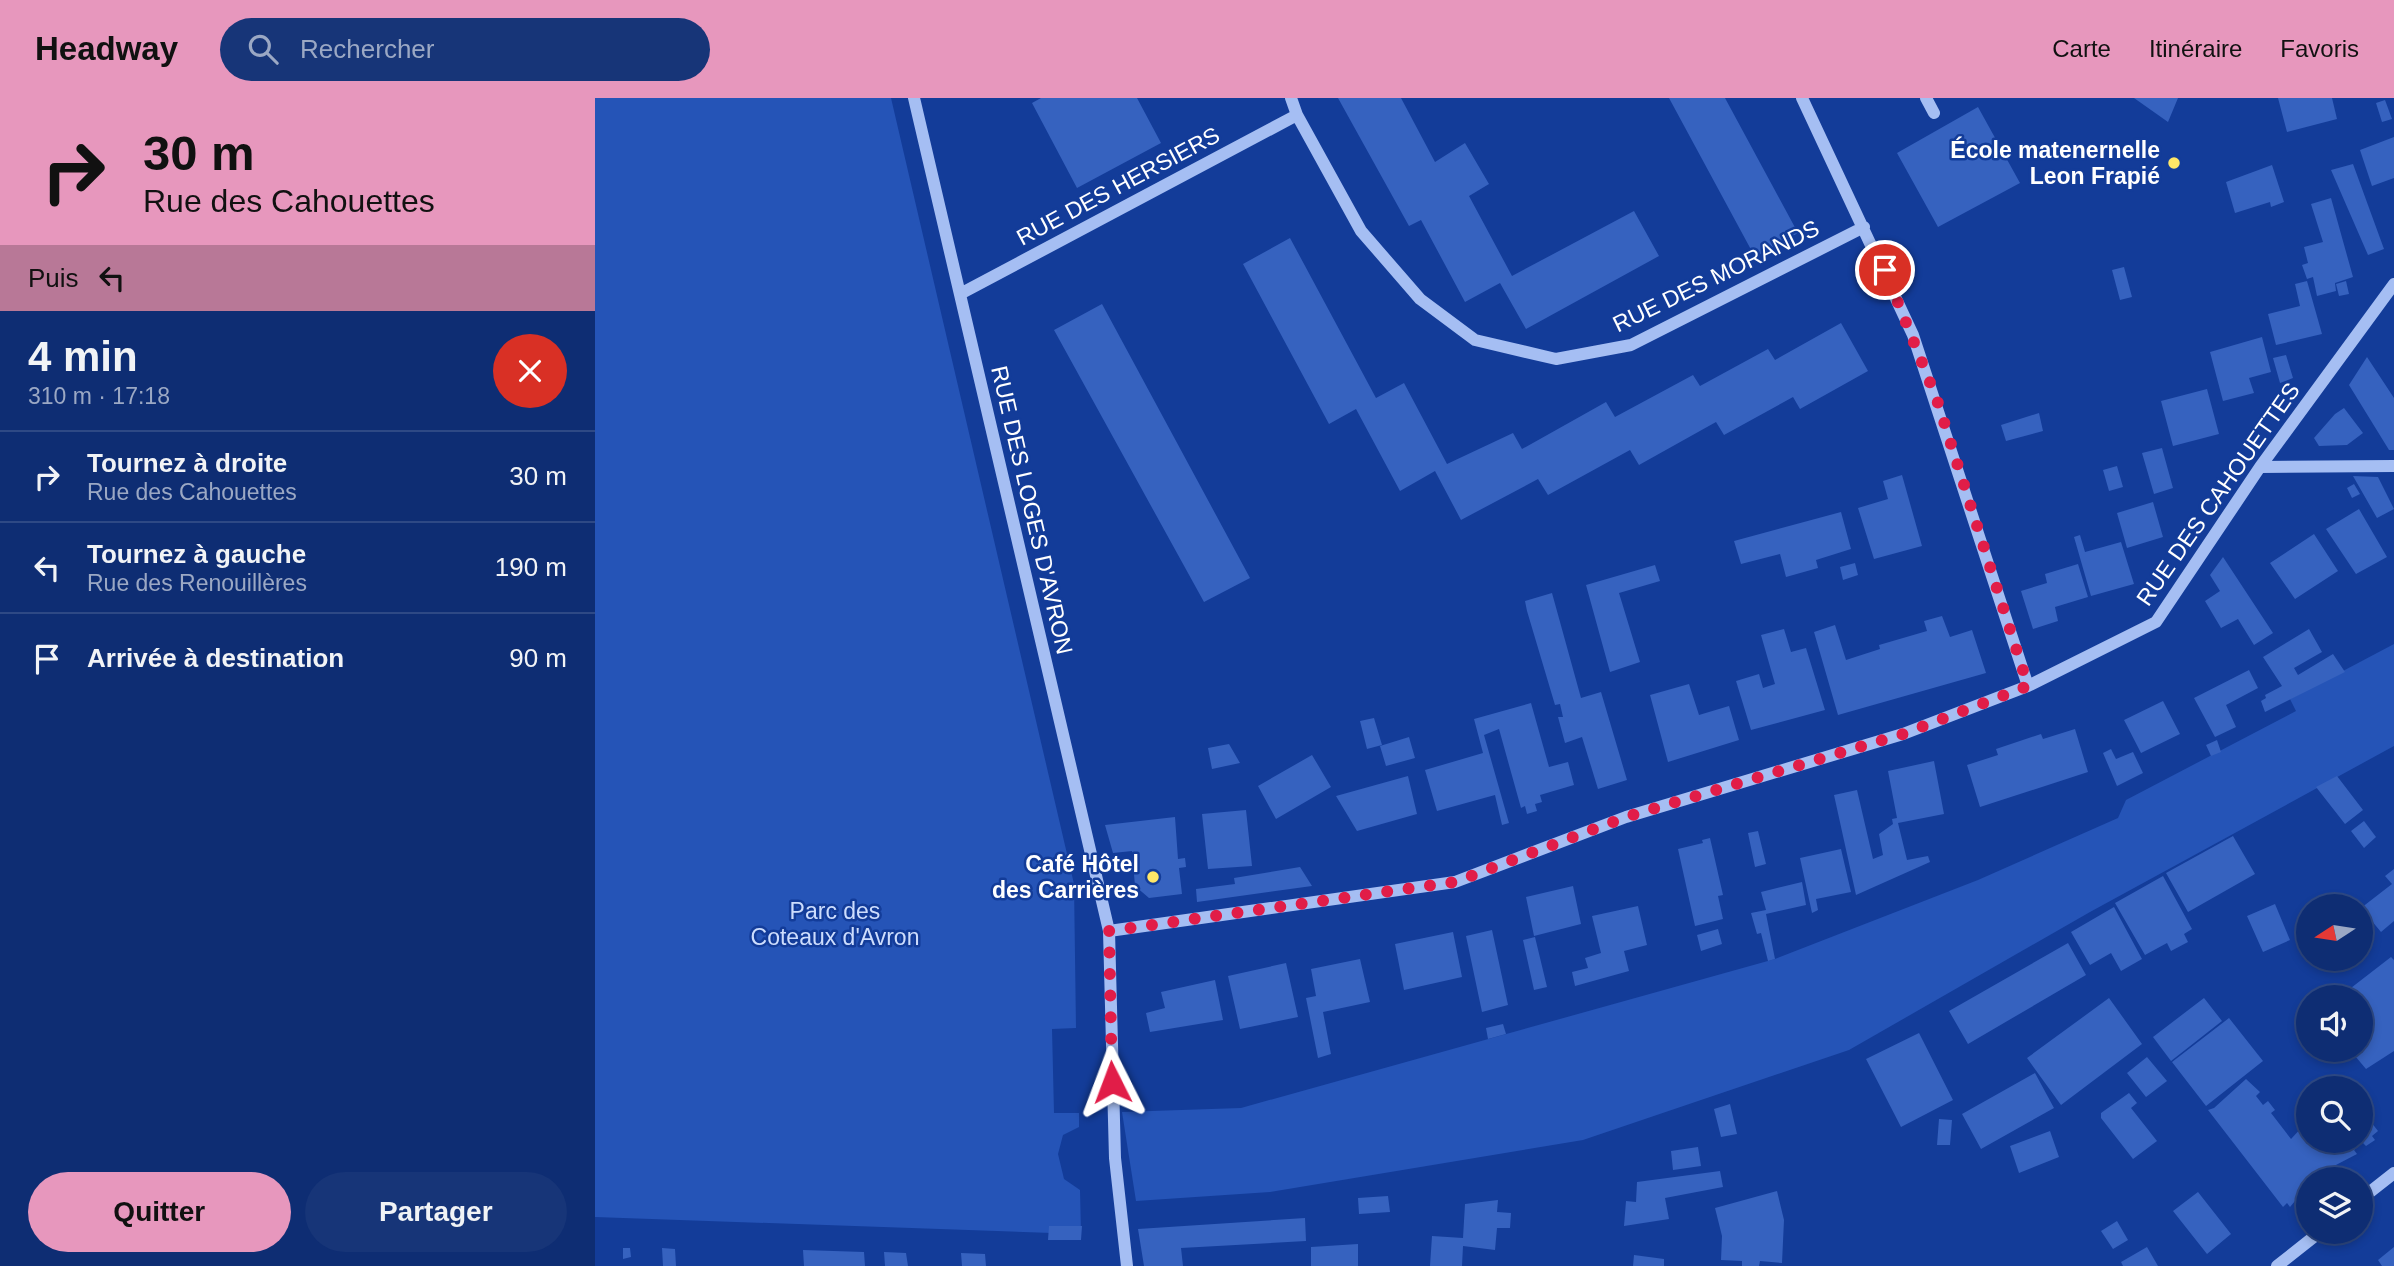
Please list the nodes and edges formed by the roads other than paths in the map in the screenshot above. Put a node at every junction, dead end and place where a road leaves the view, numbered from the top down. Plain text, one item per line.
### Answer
1 (914, 98) edge
2 (1290, 98) edge
3 (1802, 98) edge
4 (1926, 98) edge
5 (1934, 113) dead end
6 (1297, 115) junction
7 (1864, 227) junction
8 (2394, 284) edge
9 (960, 293) junction
10 (2394, 466) edge
11 (2260, 467) junction
12 (2028, 686) junction
13 (1109, 931) junction
14 (2394, 1173) edge
15 (2373, 1190) edge
16 (2305, 1244) edge
17 (1127, 1266) edge
18 (2277, 1266) edge

1 - 9 street, RUE DES LOGES D'AVRON
2 - 6 street, RUE DES MORANDS
3 - 7 street
4 - 5 street
6 - 7 street, RUE DES MORANDS
6 - 9 street, RUE DES HERSIERS
7 - 12 street
8 - 11 street, RUE DES CAHOUETTES
9 - 13 street, RUE DES LOGES D'AVRON
10 - 11 street
11 - 12 street, RUE DES CAHOUETTES
12 - 13 street, RUE DES CAHOUETTES
13 - 17 street, RUE DES LOGES D'AVRON
14 - 15 street
16 - 18 street

